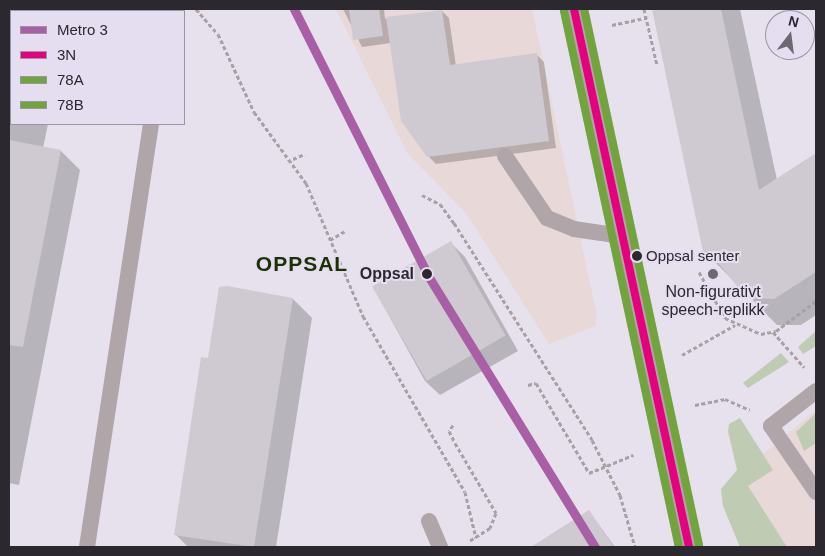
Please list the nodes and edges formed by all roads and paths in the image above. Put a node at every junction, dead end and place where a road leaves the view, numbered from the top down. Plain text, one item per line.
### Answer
1 (196, 9) edge
2 (574, 9) edge
3 (644, 9) edge
4 (646, 18) junction
5 (612, 25) dead end
6 (657, 65) dead end
7 (151, 125) edge
8 (305, 154) dead end
9 (505, 156) dead end
10 (293, 159) junction
11 (422, 195) dead end
12 (345, 231) dead end
13 (622, 236) junction
14 (330, 240) junction
15 (699, 272) dead end
16 (816, 301) edge
17 (735, 325) junction
18 (773, 332) junction
19 (682, 355) dead end
20 (794, 356) dead end
21 (528, 384) dead end
22 (816, 391) edge
23 (696, 405) dead end
24 (453, 425) dead end
25 (770, 426) junction
26 (633, 455) dead end
27 (606, 466) junction
28 (816, 492) edge
29 (429, 521) dead end
30 (476, 538) junction
31 (464, 544) dead end
32 (87, 547) edge
33 (440, 547) edge
34 (635, 547) edge
35 (689, 547) edge

1 - 10 path
2 - 13 street
3 - 4 path
4 - 5 path
4 - 6 path
7 - 32 lane
8 - 10 path
9 - 13 lane
10 - 14 path
11 - 27 path
12 - 14 path
13 - 35 street
14 - 30 path
15 - 17 path
16 - 18 path
17 - 18 path
17 - 19 path
18 - 20 path
21 - 27 path
22 - 25 lane
23 - 25 path
24 - 30 path
25 - 28 lane
26 - 27 path
27 - 34 path
29 - 33 lane
30 - 31 path

